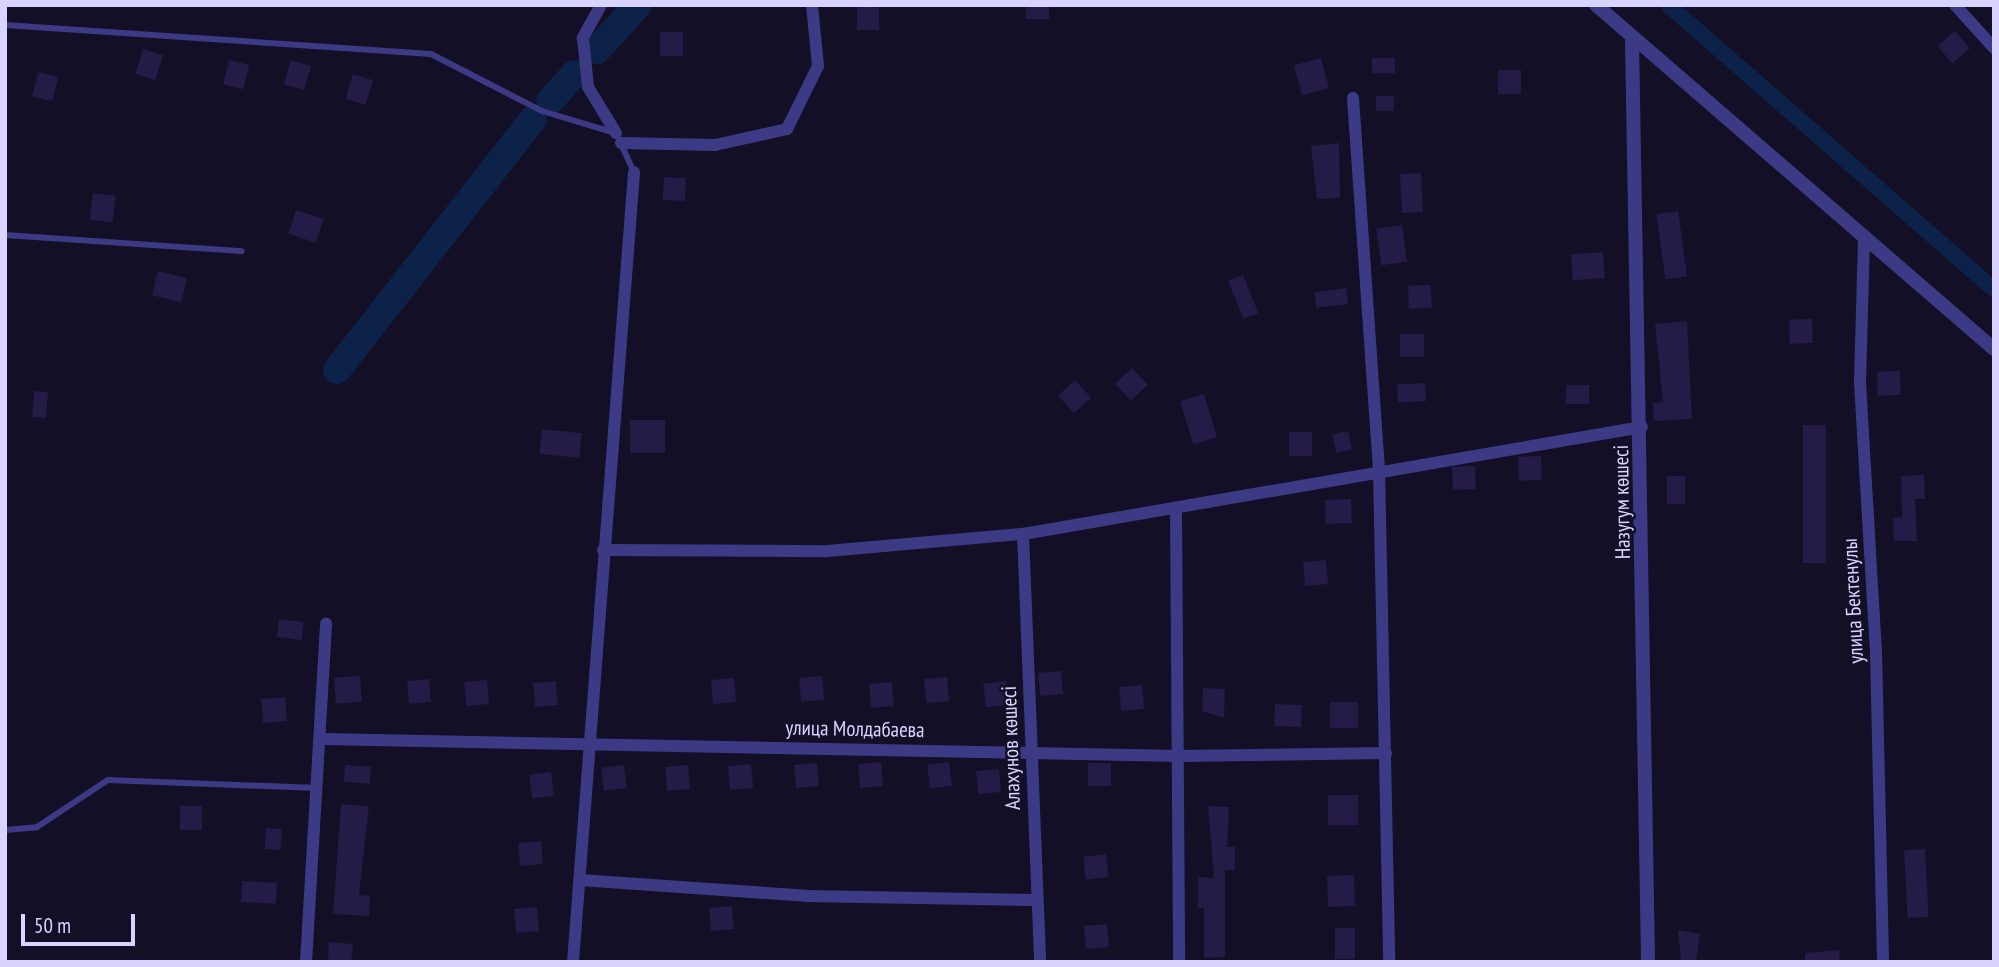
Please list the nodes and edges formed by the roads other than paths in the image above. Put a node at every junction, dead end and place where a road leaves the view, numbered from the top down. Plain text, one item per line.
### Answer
1 (601, 5) edge
2 (812, 5) edge
3 (1597, 5) edge
4 (1955, 5) edge
5 (5, 25) edge
6 (1632, 41) junction
7 (1994, 48) edge
8 (1353, 98) dead end
9 (618, 138) junction
10 (634, 172) joint
11 (5, 235) edge
12 (1864, 239) junction
13 (241, 251) dead end
14 (1994, 349) edge
15 (1642, 427) junction
16 (1380, 471) junction
17 (1176, 509) junction
18 (1023, 534) junction
19 (603, 550) junction
20 (326, 624) dead end
21 (324, 739) junction
22 (589, 744) junction
23 (1031, 752) junction
24 (1386, 753) junction
25 (1180, 756) junction
26 (320, 788) junction
27 (5, 830) edge
28 (580, 880) junction
29 (1035, 900) junction
30 (306, 962) edge
31 (573, 962) edge
32 (1040, 962) edge
33 (1179, 962) edge
34 (1388, 962) edge
35 (1648, 962) edge
36 (1883, 962) edge

1 - 9 street
2 - 9 street
3 - 6 street
4 - 7 street
5 - 9 lane
6 - 12 street
6 - 15 street, Назугум көшесі
8 - 16 street
9 - 10 lane
10 - 19 street
11 - 13 lane
12 - 14 street
12 - 36 street, улица Бектенулы
15 - 16 street
15 - 35 street, Назугум көшесі
16 - 17 street
16 - 24 street
17 - 18 street
17 - 25 street
18 - 19 street
18 - 23 street, Алахунов көшесі
19 - 22 street
20 - 21 street
21 - 22 street, улица Молдабаева
21 - 26 street
22 - 23 street, улица Молдабаева
22 - 28 street
23 - 25 street, улица Молдабаева
23 - 29 street, Алахунов көшесі
24 - 25 street, улица Молдабаева
24 - 34 street
25 - 33 street
26 - 27 lane
26 - 30 street
28 - 29 street
28 - 31 street
29 - 32 street, Алахунов көшесі

